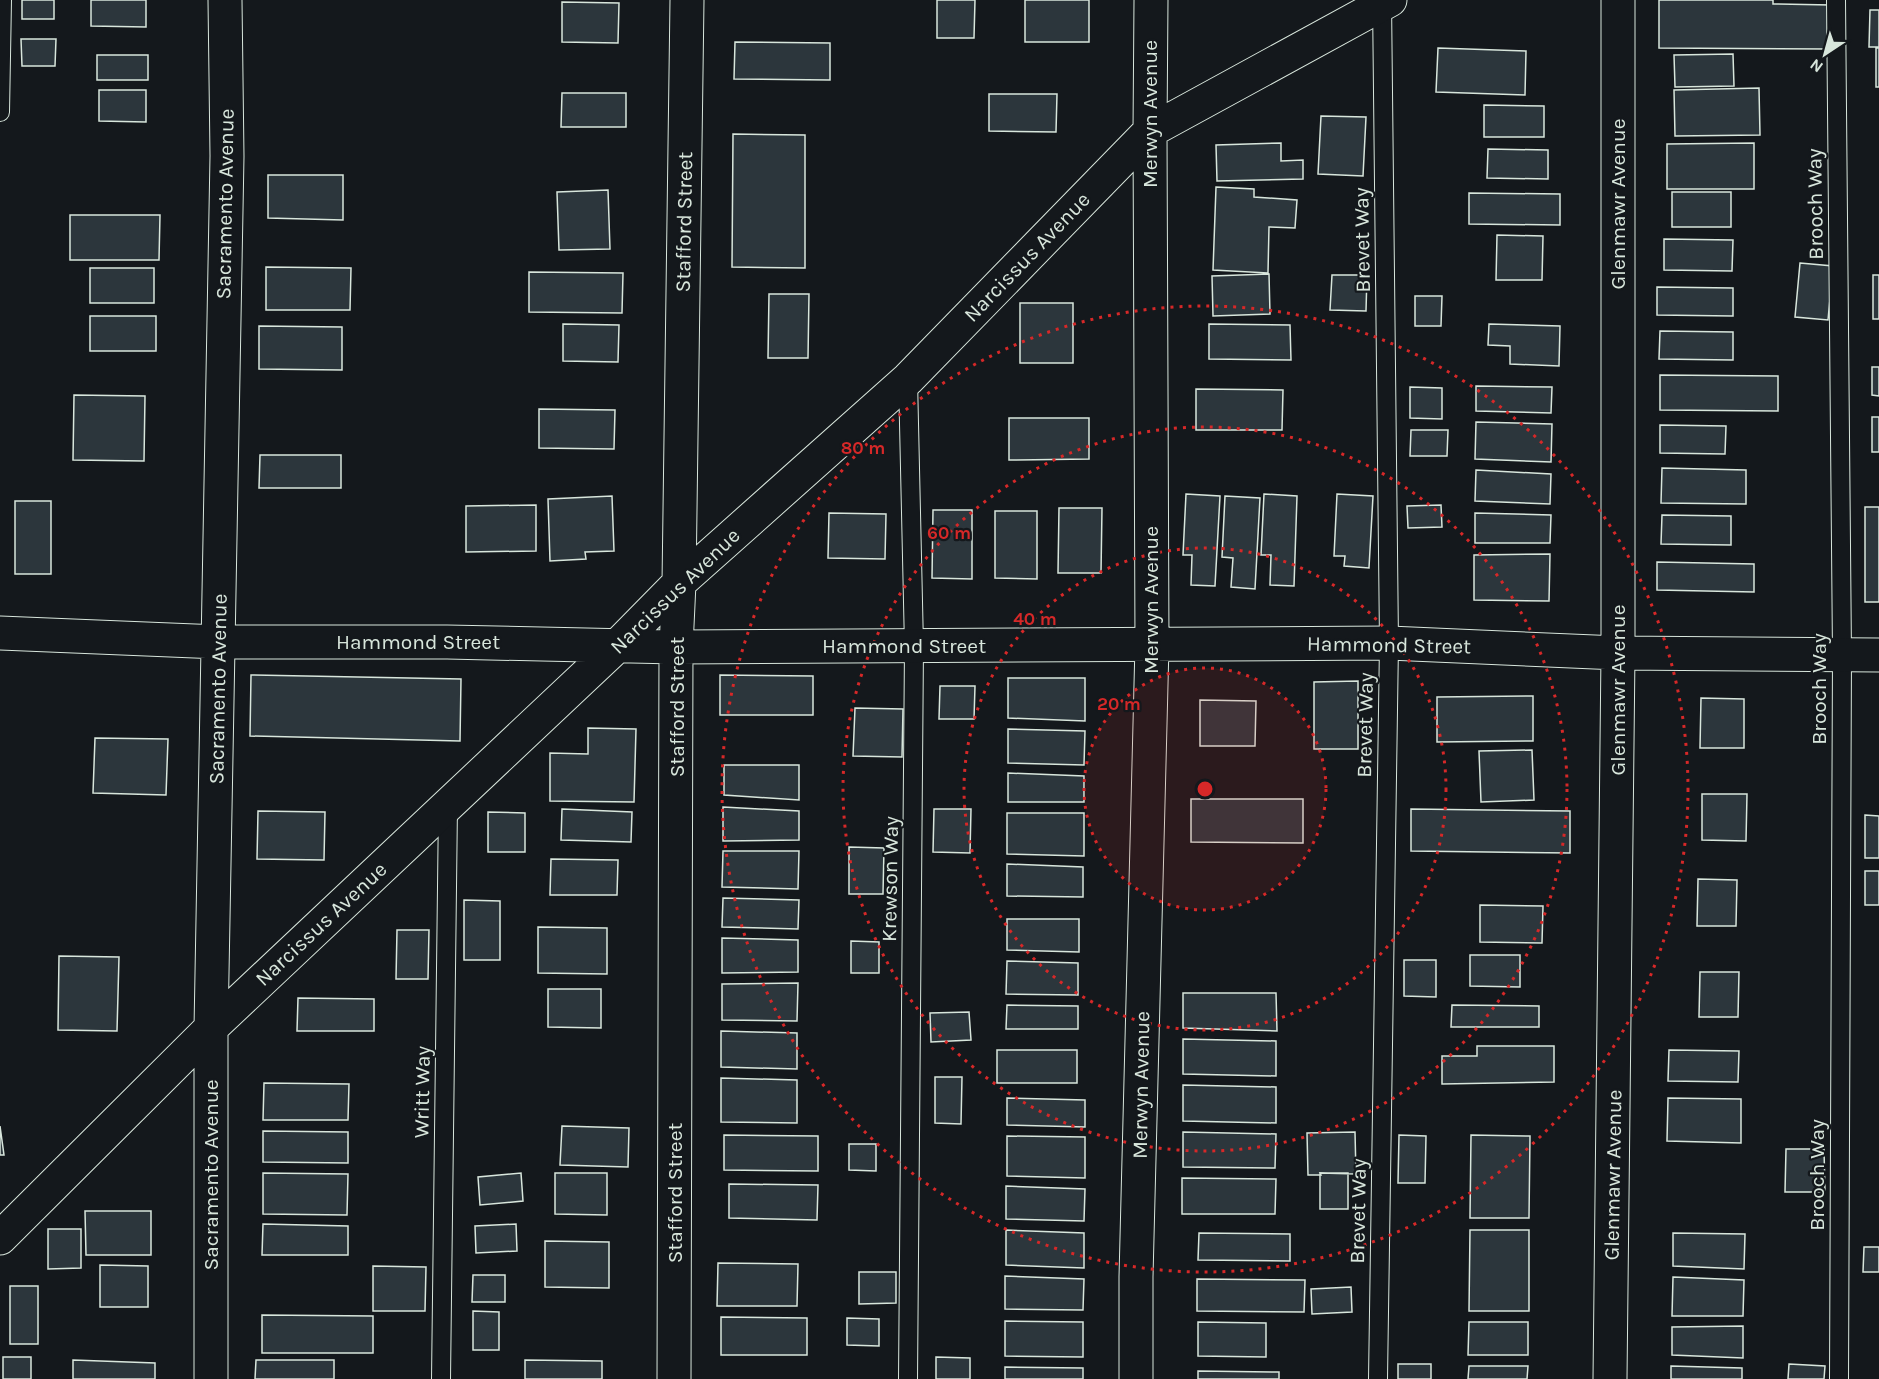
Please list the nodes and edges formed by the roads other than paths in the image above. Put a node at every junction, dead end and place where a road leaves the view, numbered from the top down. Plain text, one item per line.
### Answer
1 (2, 0) edge
2 (225, 0) edge
3 (687, 0) edge
4 (1151, 0) edge
5 (1618, 0) edge
6 (1836, 0) edge
7 (1384, 1) edge
8 (0, 112) edge
9 (1150, 131) junction
10 (909, 379) junction
11 (679, 583) junction
12 (0, 633) edge
13 (219, 642) junction
14 (1389, 642) junction
15 (618, 645) junction
16 (1152, 645) junction
17 (915, 646) junction
18 (676, 647) junction
19 (1618, 653) junction
20 (1842, 655) junction
21 (1879, 656) edge
22 (448, 805) junction
23 (211, 1028) junction
24 (0, 1238) edge
25 (211, 1379) edge
26 (441, 1379) edge
27 (674, 1379) edge
28 (908, 1379) edge
29 (1136, 1379) edge
30 (1378, 1379) edge
31 (1610, 1379) edge
32 (1839, 1379) edge

1 - 8 lane
2 - 13 street, Sacramento Avenue
3 - 11 street, Stafford Street
4 - 9 street, Merwyn Avenue
5 - 19 street, Glenmawr Avenue
6 - 20 lane, Brooch Way
7 - 9 street, Narcissus Avenue
7 - 14 lane, Brevet Way
9 - 10 street, Narcissus Avenue
9 - 16 street, Merwyn Avenue
10 - 11 street, Narcissus Avenue
10 - 17 lane, Krewson Way
11 - 15 street, Narcissus Avenue
11 - 18 street, Stafford Street
12 - 13 street, Hammond Street
13 - 15 street, Hammond Street
13 - 23 street, Sacramento Avenue
14 - 16 street, Hammond Street
14 - 19 street, Hammond Street
14 - 30 lane, Brevet Way
15 - 18 street, Hammond Street
15 - 22 street, Narcissus Avenue
16 - 17 street, Hammond Street
16 - 29 street, Merwyn Avenue
17 - 18 street, Hammond Street
17 - 28 lane, Krewson Way
18 - 27 street, Stafford Street
19 - 20 street, Hammond Street
19 - 31 street, Glenmawr Avenue
20 - 21 street, Hammond Street
20 - 32 lane, Brooch Way
22 - 23 street, Narcissus Avenue
22 - 26 lane, Writt Way
23 - 24 street, Narcissus Avenue
23 - 25 street, Sacramento Avenue

